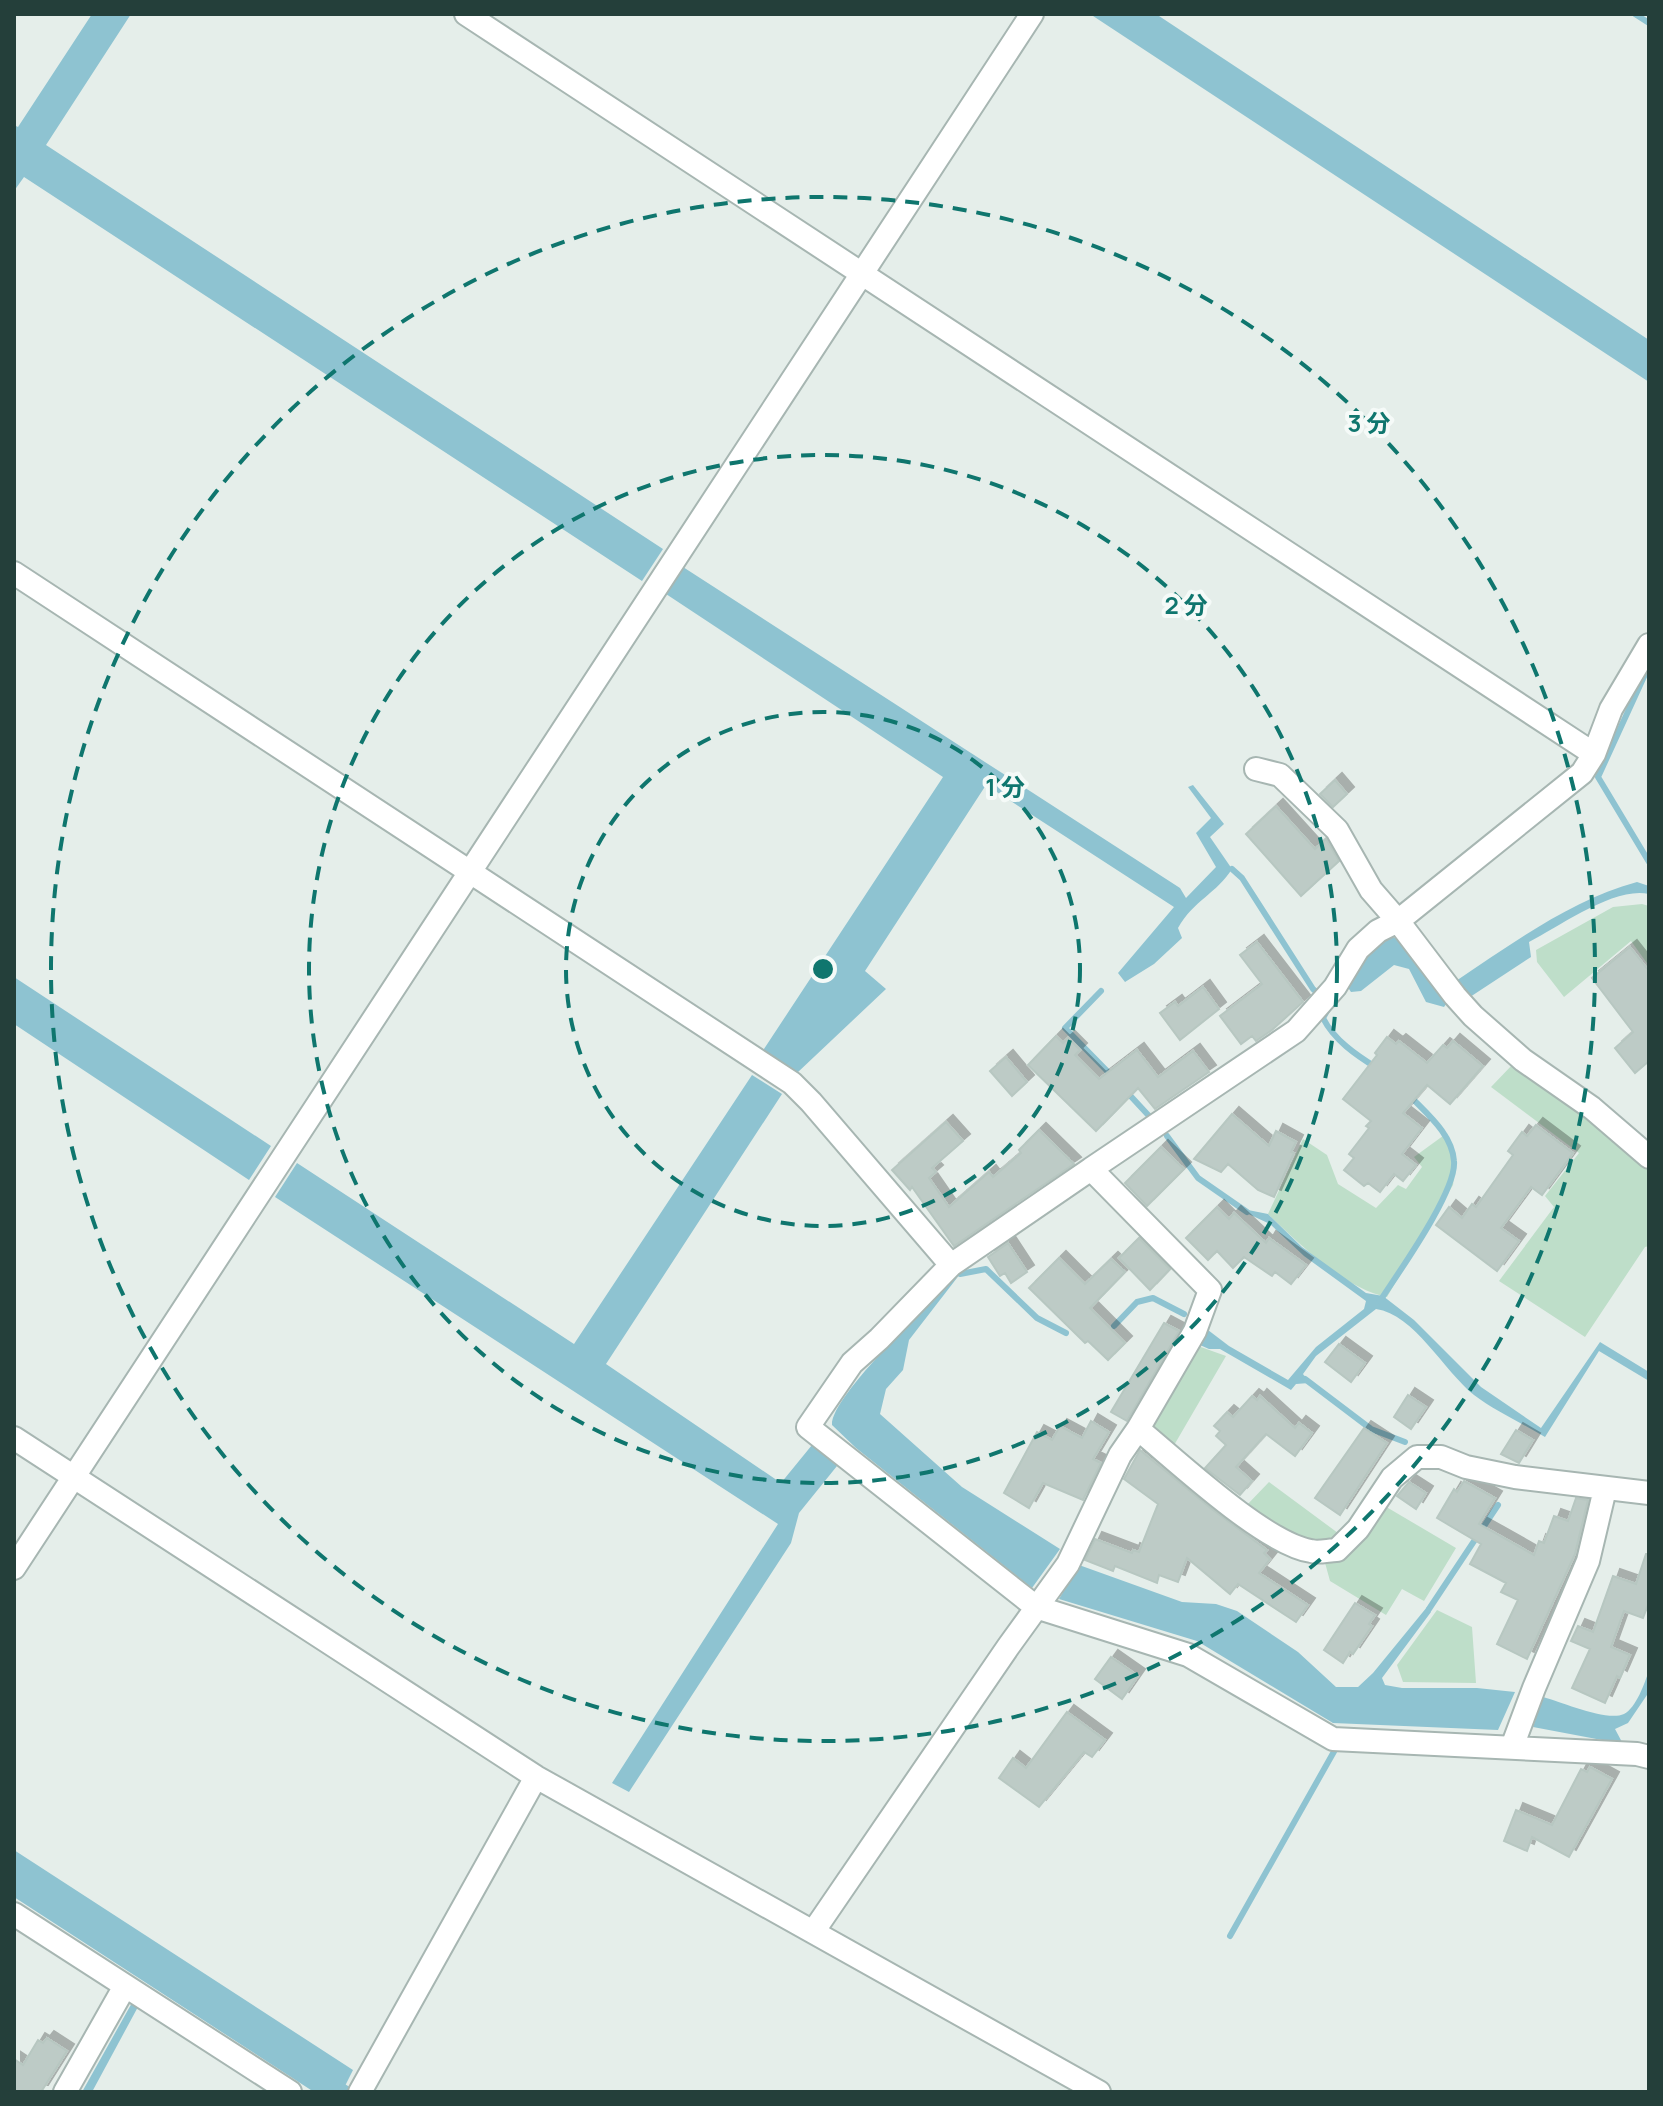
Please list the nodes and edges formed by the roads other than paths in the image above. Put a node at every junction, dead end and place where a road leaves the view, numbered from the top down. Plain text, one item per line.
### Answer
1 (466, 14) edge
2 (1032, 14) edge
3 (862, 273) junction
4 (14, 573) edge
5 (1647, 654) edge
6 (1594, 754) junction
7 (1256, 769) dead end
8 (471, 873) junction
9 (1398, 921) junction
10 (1649, 1157) edge
11 (1091, 1169) junction
12 (951, 1265) junction
13 (1138, 1429) junction
14 (14, 1438) edge
15 (74, 1477) junction
16 (1605, 1489) junction
17 (1649, 1493) edge
18 (14, 1568) edge
19 (1036, 1607) junction
20 (1512, 1747) junction
21 (1649, 1757) edge
22 (536, 1777) junction
23 (14, 1914) edge
24 (813, 1932) junction
25 (125, 1986) junction
26 (284, 2090) edge
27 (361, 2090) edge
28 (65, 2092) edge
29 (1099, 2092) edge

1 - 3 street
2 - 3 street
3 - 6 street
3 - 8 street
4 - 8 street
5 - 6 street
6 - 9 street
7 - 9 street
8 - 12 street
8 - 15 street
9 - 10 street
9 - 11 street
11 - 12 street
11 - 13 street
12 - 19 street
13 - 16 street
13 - 19 street
14 - 15 street
15 - 18 street
15 - 22 street
16 - 17 street
16 - 20 street
19 - 20 street
19 - 24 street
20 - 21 street
22 - 24 street
22 - 27 street
23 - 25 street
24 - 29 street
25 - 26 street
25 - 28 street

